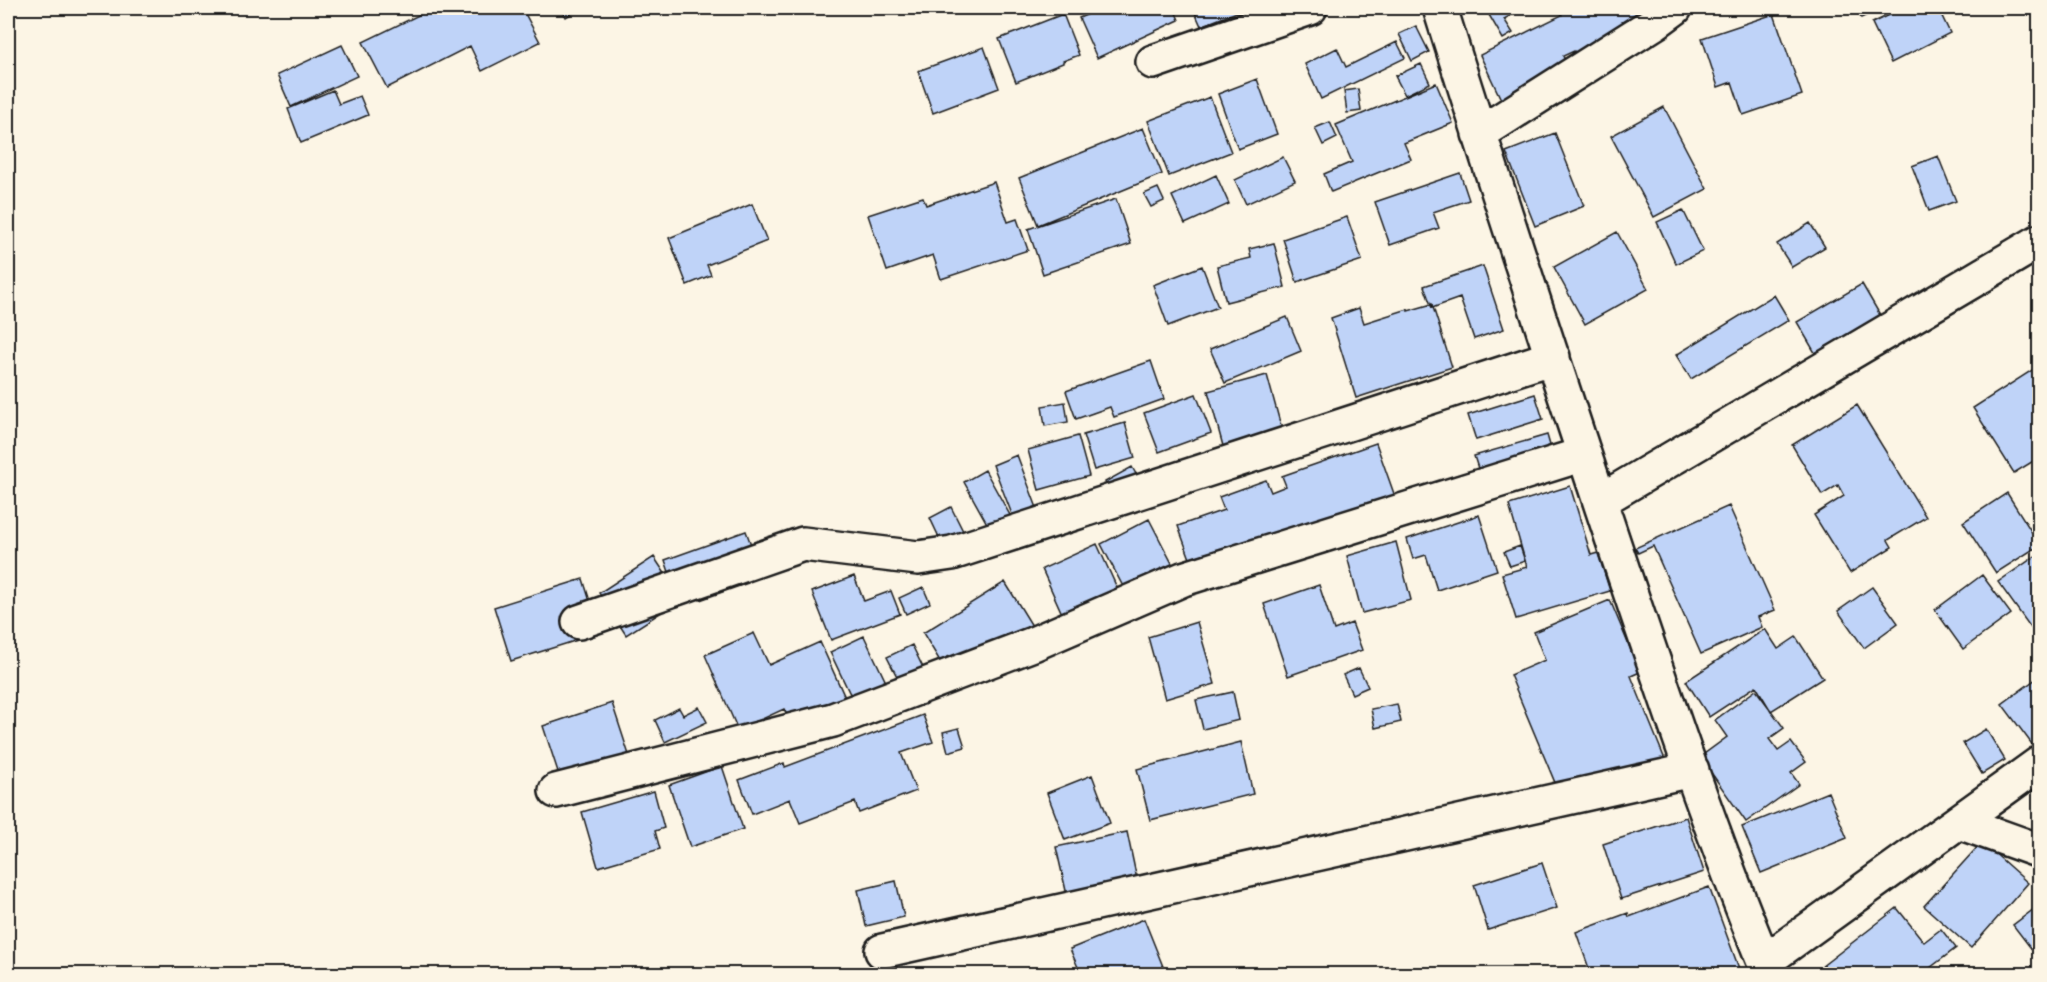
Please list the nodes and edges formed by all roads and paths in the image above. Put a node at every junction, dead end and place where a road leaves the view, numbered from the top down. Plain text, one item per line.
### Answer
1 (1310, 8) edge
2 (1440, 8) edge
3 (1675, 8) edge
4 (1154, 62) dead end
5 (1479, 134) junction
6 (2040, 241) edge
7 (1552, 357) junction
8 (1584, 454) junction
9 (1600, 501) junction
10 (579, 622) dead end
11 (2040, 763) edge
12 (1692, 770) junction
13 (556, 791) dead end
14 (1959, 822) junction
15 (2040, 851) edge
16 (882, 951) dead end
17 (1767, 968) edge

1 - 4 street
2 - 5 street
3 - 5 street
5 - 7 street
6 - 9 street
7 - 8 street
7 - 10 street
8 - 9 street
8 - 13 street
9 - 12 street
11 - 14 street
12 - 16 street
12 - 17 street
14 - 15 street
14 - 17 street

